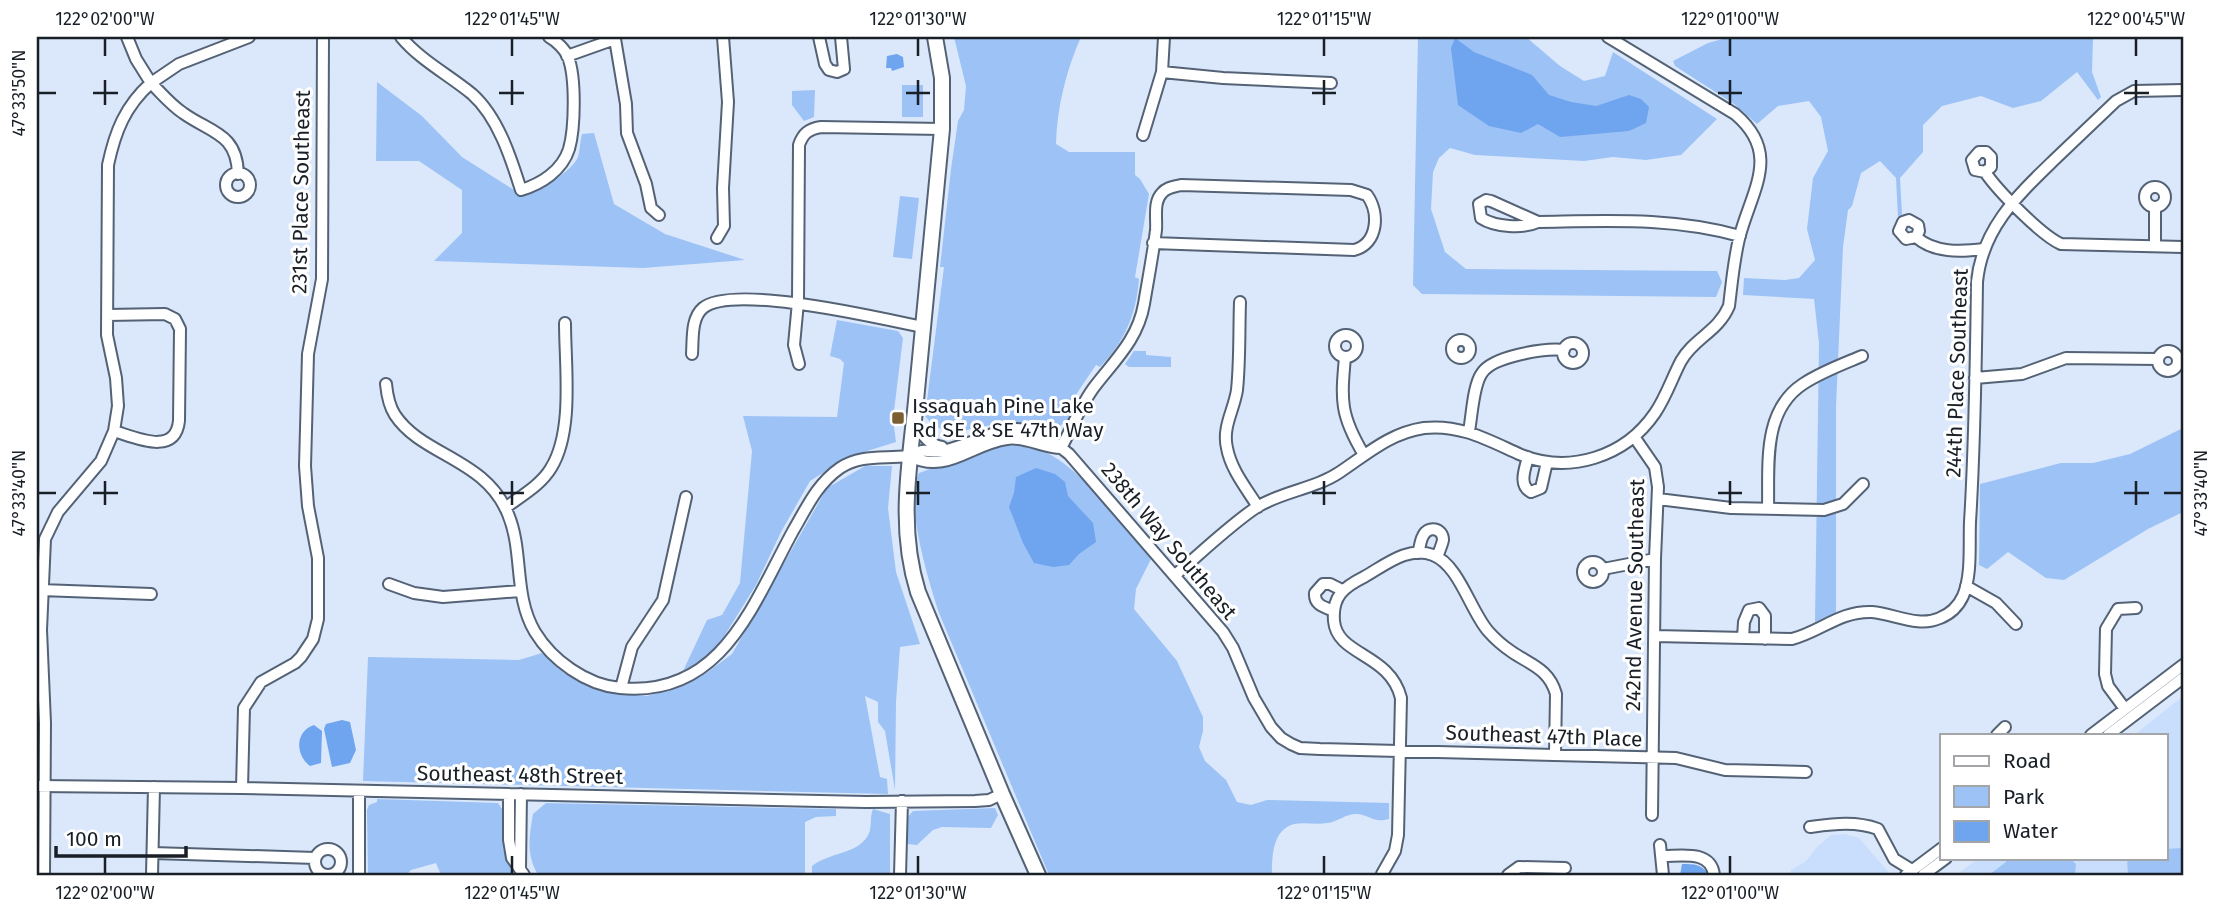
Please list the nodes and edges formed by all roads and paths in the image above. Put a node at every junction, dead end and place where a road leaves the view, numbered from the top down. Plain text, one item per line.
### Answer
1 (127, 37) edge
2 (249, 37) edge
3 (323, 37) edge
4 (401, 37) edge
5 (549, 37) edge
6 (723, 37) edge
7 (819, 37) edge
8 (841, 37) edge
9 (935, 37) edge
10 (1164, 37) edge
11 (1608, 37) edge
12 (1630, 37) edge
13 (617, 38) edge
14 (1622, 46) junction
15 (567, 56) junction
16 (1162, 72) junction
17 (151, 83) junction
18 (1331, 83) dead end
19 (2183, 90) edge
20 (942, 129) junction
21 (1143, 135) dead end
22 (1985, 172) dead end
23 (238, 174) dead end
24 (2012, 201) junction
25 (2155, 208) dead end
26 (659, 215) dead end
27 (1538, 222) junction
28 (1740, 236) junction
29 (1916, 237) dead end
30 (718, 238) dead end
31 (1153, 243) junction
32 (2155, 246) junction
33 (2183, 247) edge
34 (1984, 249) junction
35 (798, 302) junction
36 (1240, 302) dead end
37 (107, 315) junction
38 (565, 323) dead end
39 (923, 327) junction
40 (1564, 350) dead end
41 (692, 354) dead end
42 (1469, 354) dead end
43 (1862, 356) dead end
44 (1345, 357) dead end
45 (2158, 359) dead end
46 (800, 364) dead end
47 (1486, 368) junction
48 (1975, 378) junction
49 (386, 384) dead end
50 (914, 419) junction
51 (114, 432) junction
52 (1469, 432) junction
53 (1635, 438) junction
54 (959, 445) junction
55 (1061, 448) junction
56 (1364, 454) junction
57 (909, 456) junction
58 (1528, 457) junction
59 (1547, 462) junction
60 (1863, 484) dead end
61 (686, 497) dead end
62 (1658, 499) junction
63 (1258, 506) junction
64 (505, 508) junction
65 (1768, 508) junction
66 (1418, 553) junction
67 (1434, 555) junction
68 (1655, 559) junction
69 (1603, 569) dead end
70 (1175, 575) junction
71 (389, 584) dead end
72 (1966, 586) junction
73 (41, 590) junction
74 (520, 591) junction
75 (151, 594) dead end
76 (1339, 595) junction
77 (2136, 608) dead end
78 (1334, 611) junction
79 (2016, 624) dead end
80 (1655, 636) junction
81 (1743, 638) junction
82 (1765, 639) junction
83 (2183, 665) edge
84 (2183, 678) edge
85 (621, 688) junction
86 (2125, 709) junction
87 (2092, 734) edge
88 (2109, 734) edge
89 (1281, 738) joint
90 (1402, 751) junction
91 (1555, 755) junction
92 (1652, 758) junction
93 (1806, 772) dead end
94 (41, 786) edge
95 (154, 787) junction
96 (242, 788) junction
97 (359, 791) junction
98 (509, 794) junction
99 (521, 794) junction
100 (1002, 794) junction
101 (902, 802) junction
102 (1652, 815) dead end
103 (1810, 827) dead end
104 (1940, 850) edge
105 (153, 853) junction
106 (316, 858) dead end
107 (1942, 860) edge
108 (1565, 868) dead end
109 (522, 872) edge
110 (1382, 873) dead end
111 (1914, 874) edge
112 (44, 875) edge
113 (152, 875) edge
114 (359, 875) edge
115 (900, 875) edge
116 (1038, 875) edge
117 (1508, 875) edge
118 (1662, 875) edge
119 (1714, 875) edge

1 - 17 street
2 - 17 street
3 - 96 street, 231st Place Southeast
4 - 15 street
5 - 15 street
6 - 30 street
7 - 8 street
9 - 20 main road
10 - 16 street
11 - 14 street
12 - 14 street
13 - 15 street
13 - 26 street
14 - 28 street
16 - 18 street
16 - 21 street
17 - 23 street
17 - 37 street
19 - 24 street, 244th Place Southeast
20 - 35 street
20 - 39 main road
22 - 24 street
24 - 32 street
24 - 34 street, 244th Place Southeast
25 - 32 street
27 - 27 street
27 - 28 street
28 - 53 street
29 - 34 street
31 - 31 street
31 - 55 street
32 - 33 street
34 - 48 street, 244th Place Southeast
35 - 39 street
35 - 41 street
35 - 46 street
36 - 63 street
37 - 51 street
37 - 51 street
38 - 64 street
39 - 50 main road
40 - 47 street
42 - 47 street
43 - 65 street
44 - 56 street
45 - 48 street
47 - 52 street
48 - 72 street, 244th Place Southeast
49 - 64 street
50 - 54 street
50 - 57 main road
51 - 73 street
52 - 56 street
52 - 58 street
53 - 59 street
53 - 62 street, 242nd Avenue Southeast
54 - 55 street, 238th Way Southeast
54 - 57 street, 238th Way Southeast
55 - 57 street
55 - 70 street, 238th Way Southeast
56 - 63 street
57 - 85 street
57 - 100 main road
58 - 59 street
58 - 59 street
60 - 65 street
61 - 85 street
62 - 65 street
62 - 68 street, 242nd Avenue Southeast
63 - 70 street
64 - 74 street
66 - 67 street
66 - 67 street
66 - 76 street
67 - 91 street
68 - 69 street
68 - 80 street, 242nd Avenue Southeast
70 - 89 street, 238th Way Southeast
71 - 74 street
72 - 79 street
72 - 82 street
73 - 75 street
73 - 94 street
74 - 85 street
76 - 78 street
76 - 78 street
77 - 86 street
78 - 90 street
80 - 81 street
80 - 92 street, 242nd Avenue Southeast
81 - 82 street
81 - 82 street
83 - 86 street
84 - 88 street
86 - 87 street
89 - 90 street, Southeast 47th Place
90 - 91 street, Southeast 47th Place
90 - 110 street
91 - 92 street, Southeast 47th Place
92 - 93 street, Southeast 47th Place
92 - 102 street, 242nd Avenue Southeast
94 - 95 street, Southeast 48th Street
94 - 112 street
95 - 96 street, Southeast 48th Street
95 - 105 street
96 - 97 street, Southeast 48th Street
97 - 98 street, Southeast 48th Street
97 - 114 street
98 - 99 street, Southeast 48th Street
98 - 109 street
99 - 101 street, Southeast 48th Street
99 - 109 street
100 - 101 street, Southeast 48th Street
100 - 116 main road
101 - 115 street
103 - 111 street
104 - 111 street
105 - 106 street
105 - 113 street
107 - 111 street
108 - 117 street
118 - 119 street

